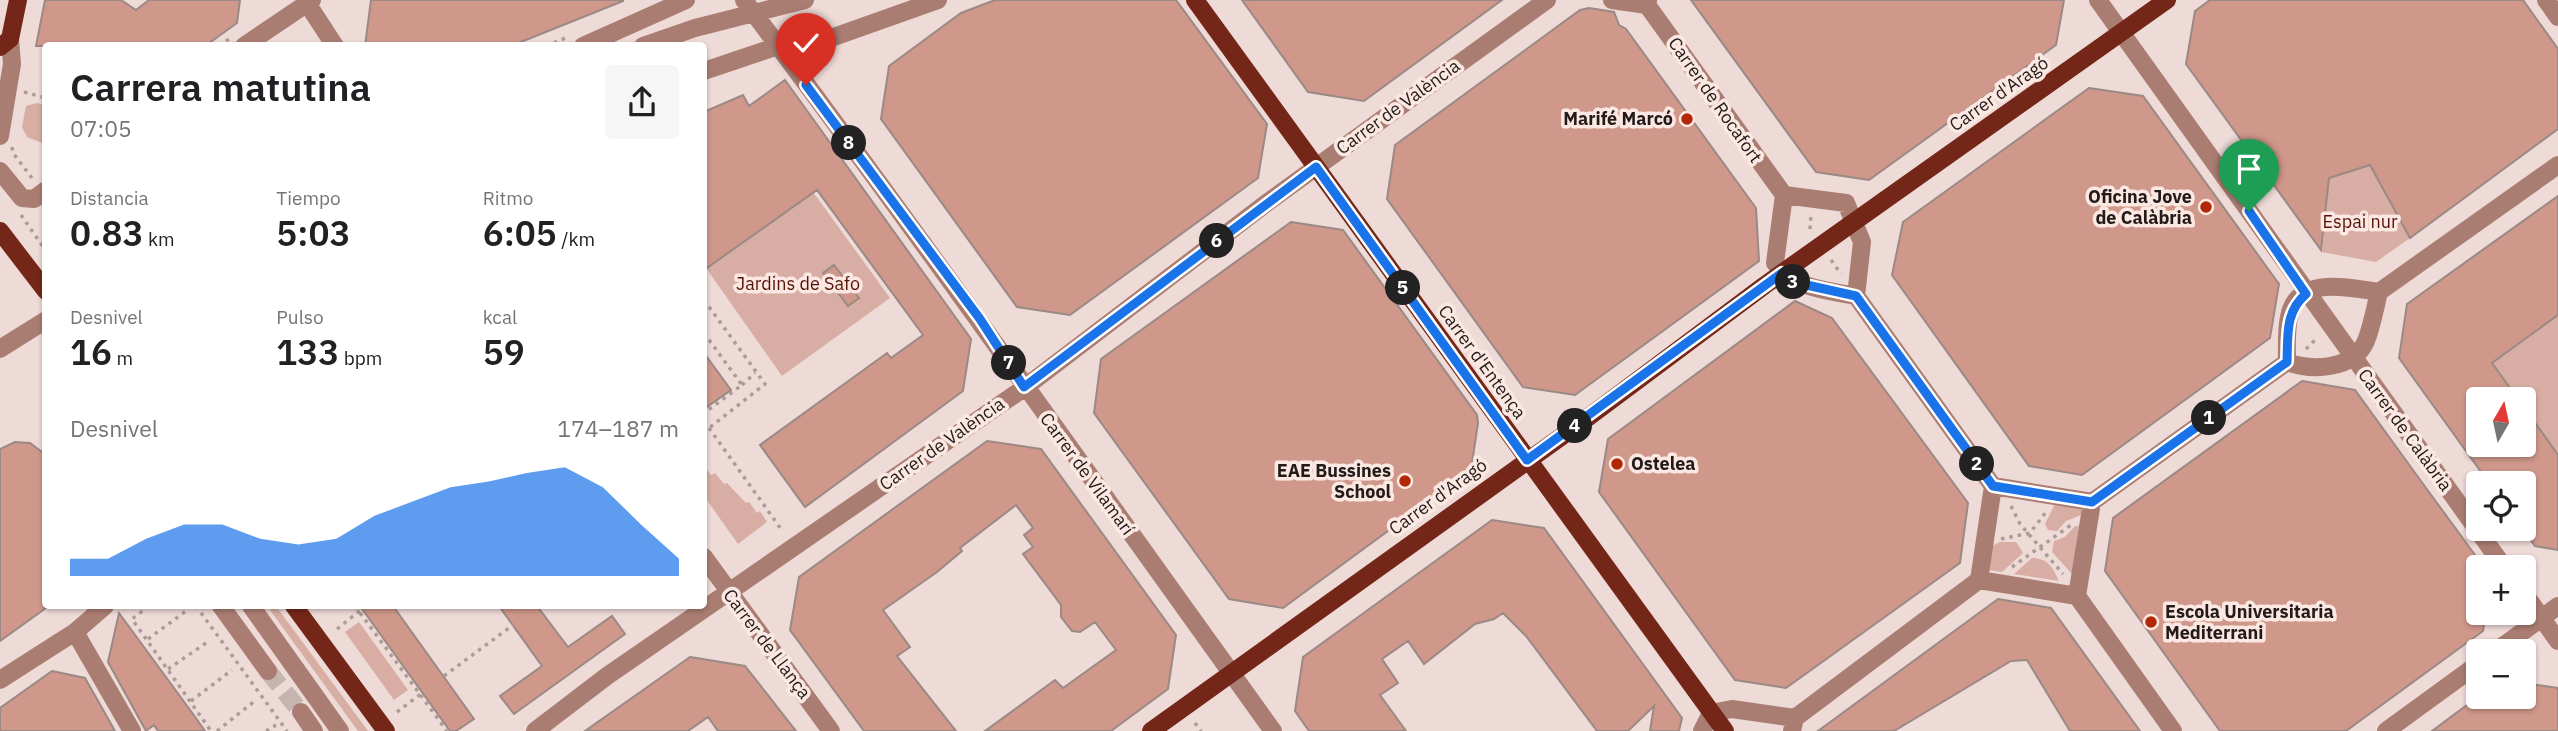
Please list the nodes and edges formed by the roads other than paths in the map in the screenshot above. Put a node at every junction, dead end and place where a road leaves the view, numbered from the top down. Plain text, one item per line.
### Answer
1 (18, 0) edge
2 (686, 0) edge
3 (805, 0) edge
4 (938, 0) edge
5 (1195, 0) edge
6 (1547, 0) edge
7 (1612, 0) edge
8 (2098, 0) edge
9 (2167, 0) edge
10 (2546, 0) edge
11 (308, 1) edge
12 (1648, 2) edge
13 (749, 7) edge
14 (2558, 17) edge
15 (2122, 32) junction
16 (250, 42) edge
17 (333, 42) edge
18 (592, 42) edge
19 (654, 42) edge
20 (5, 43) edge
21 (778, 46) junction
22 (707, 70) edge
23 (0, 136) edge
24 (2558, 165) edge
25 (1316, 167) junction
26 (4, 178) edge
27 (42, 193) edge
28 (1784, 195) junction
29 (1855, 221) junction
30 (0, 231) edge
31 (1782, 273) junction
32 (42, 286) edge
33 (2379, 292) junction
34 (2306, 294) junction
35 (1856, 296) junction
36 (42, 323) edge
37 (0, 349) edge
38 (2352, 356) junction
39 (2287, 362) junction
40 (1024, 387) junction
41 (1527, 460) junction
42 (1993, 486) junction
43 (2092, 502) junction
44 (2495, 555) edge
45 (707, 562) edge
46 (1979, 580) junction
47 (728, 593) junction
48 (2077, 596) junction
49 (2558, 606) edge
50 (707, 607) edge
51 (102, 609) edge
52 (223, 609) edge
53 (253, 609) edge
54 (296, 609) edge
55 (705, 609) edge
56 (2536, 610) edge
57 (2542, 618) junction
58 (75, 632) junction
59 (2513, 639) edge
60 (2558, 641) edge
61 (268, 671) tunnel mouth
62 (1231, 672) junction
63 (2466, 673) edge
64 (0, 680) edge
65 (300, 712) tunnel mouth
66 (1711, 713) junction
67 (1793, 725) edge
68 (132, 731) edge
69 (314, 731) edge
70 (340, 731) edge
71 (386, 731) edge
72 (535, 731) edge
73 (831, 731) edge
74 (1151, 731) edge
75 (1273, 731) edge
76 (1702, 731) edge
77 (1725, 731) edge
78 (2173, 731) edge
79 (2386, 731) edge

1 - 20 main road
2 - 18 street
3 - 13 street
4 - 21 street
5 - 25 main road, Carrer d'Entença
6 - 25 street, Carrer de València
7 - 12 street, Carrer de Rocafort
8 - 15 street, Carrer de Calàbria
9 - 15 main road, Carrer d'Aragó
10 - 14 street
11 - 16 street
11 - 17 street
12 - 28 street, Carrer de Rocafort
13 - 19 street
13 - 21 street, Carrer de Vilamarí
15 - 29 main road, Carrer d'Aragó
15 - 34 street, Carrer de Calàbria
20 - 23 street
21 - 22 street
21 - 40 street, Carrer de Vilamarí
24 - 33 street
25 - 40 street, Carrer de València
25 - 41 main road, Carrer d'Entença
26 - 27 street
28 - 29 street
28 - 31 street
29 - 31 main road, Carrer d'Aragó
29 - 35 street
30 - 32 main road
31 - 35 street
31 - 41 main road, Carrer d'Aragó
33 - 34 street
33 - 38 street, Carrer de Calàbria
34 - 38 street, Carrer de Calàbria
34 - 39 street
35 - 42 street
36 - 37 street
38 - 39 street
38 - 44 street, Carrer de Calàbria
39 - 43 street
40 - 47 street, Carrer de València
40 - 62 street, Carrer de Vilamarí
41 - 62 main road, Carrer d'Aragó
41 - 66 main road, Carrer d'Entença
42 - 43 street
42 - 46 street
43 - 48 street
45 - 47 street, Carrer de Llança
46 - 48 street
46 - 67 street
47 - 50 street, Carrer de València
47 - 73 street, Carrer de Llança
48 - 78 street
49 - 57 street
51 - 58 street
52 - 61 street
53 - 70 street
54 - 71 main road
55 - 72 street, Carrer de València
56 - 57 street
57 - 59 street
57 - 60 street
58 - 64 street
58 - 68 street
62 - 74 main road, Carrer d'Aragó
62 - 75 street, Carrer de Vilamarí
63 - 79 street
65 - 69 street
66 - 67 street
66 - 76 street
66 - 77 main road, Carrer d'Entença

